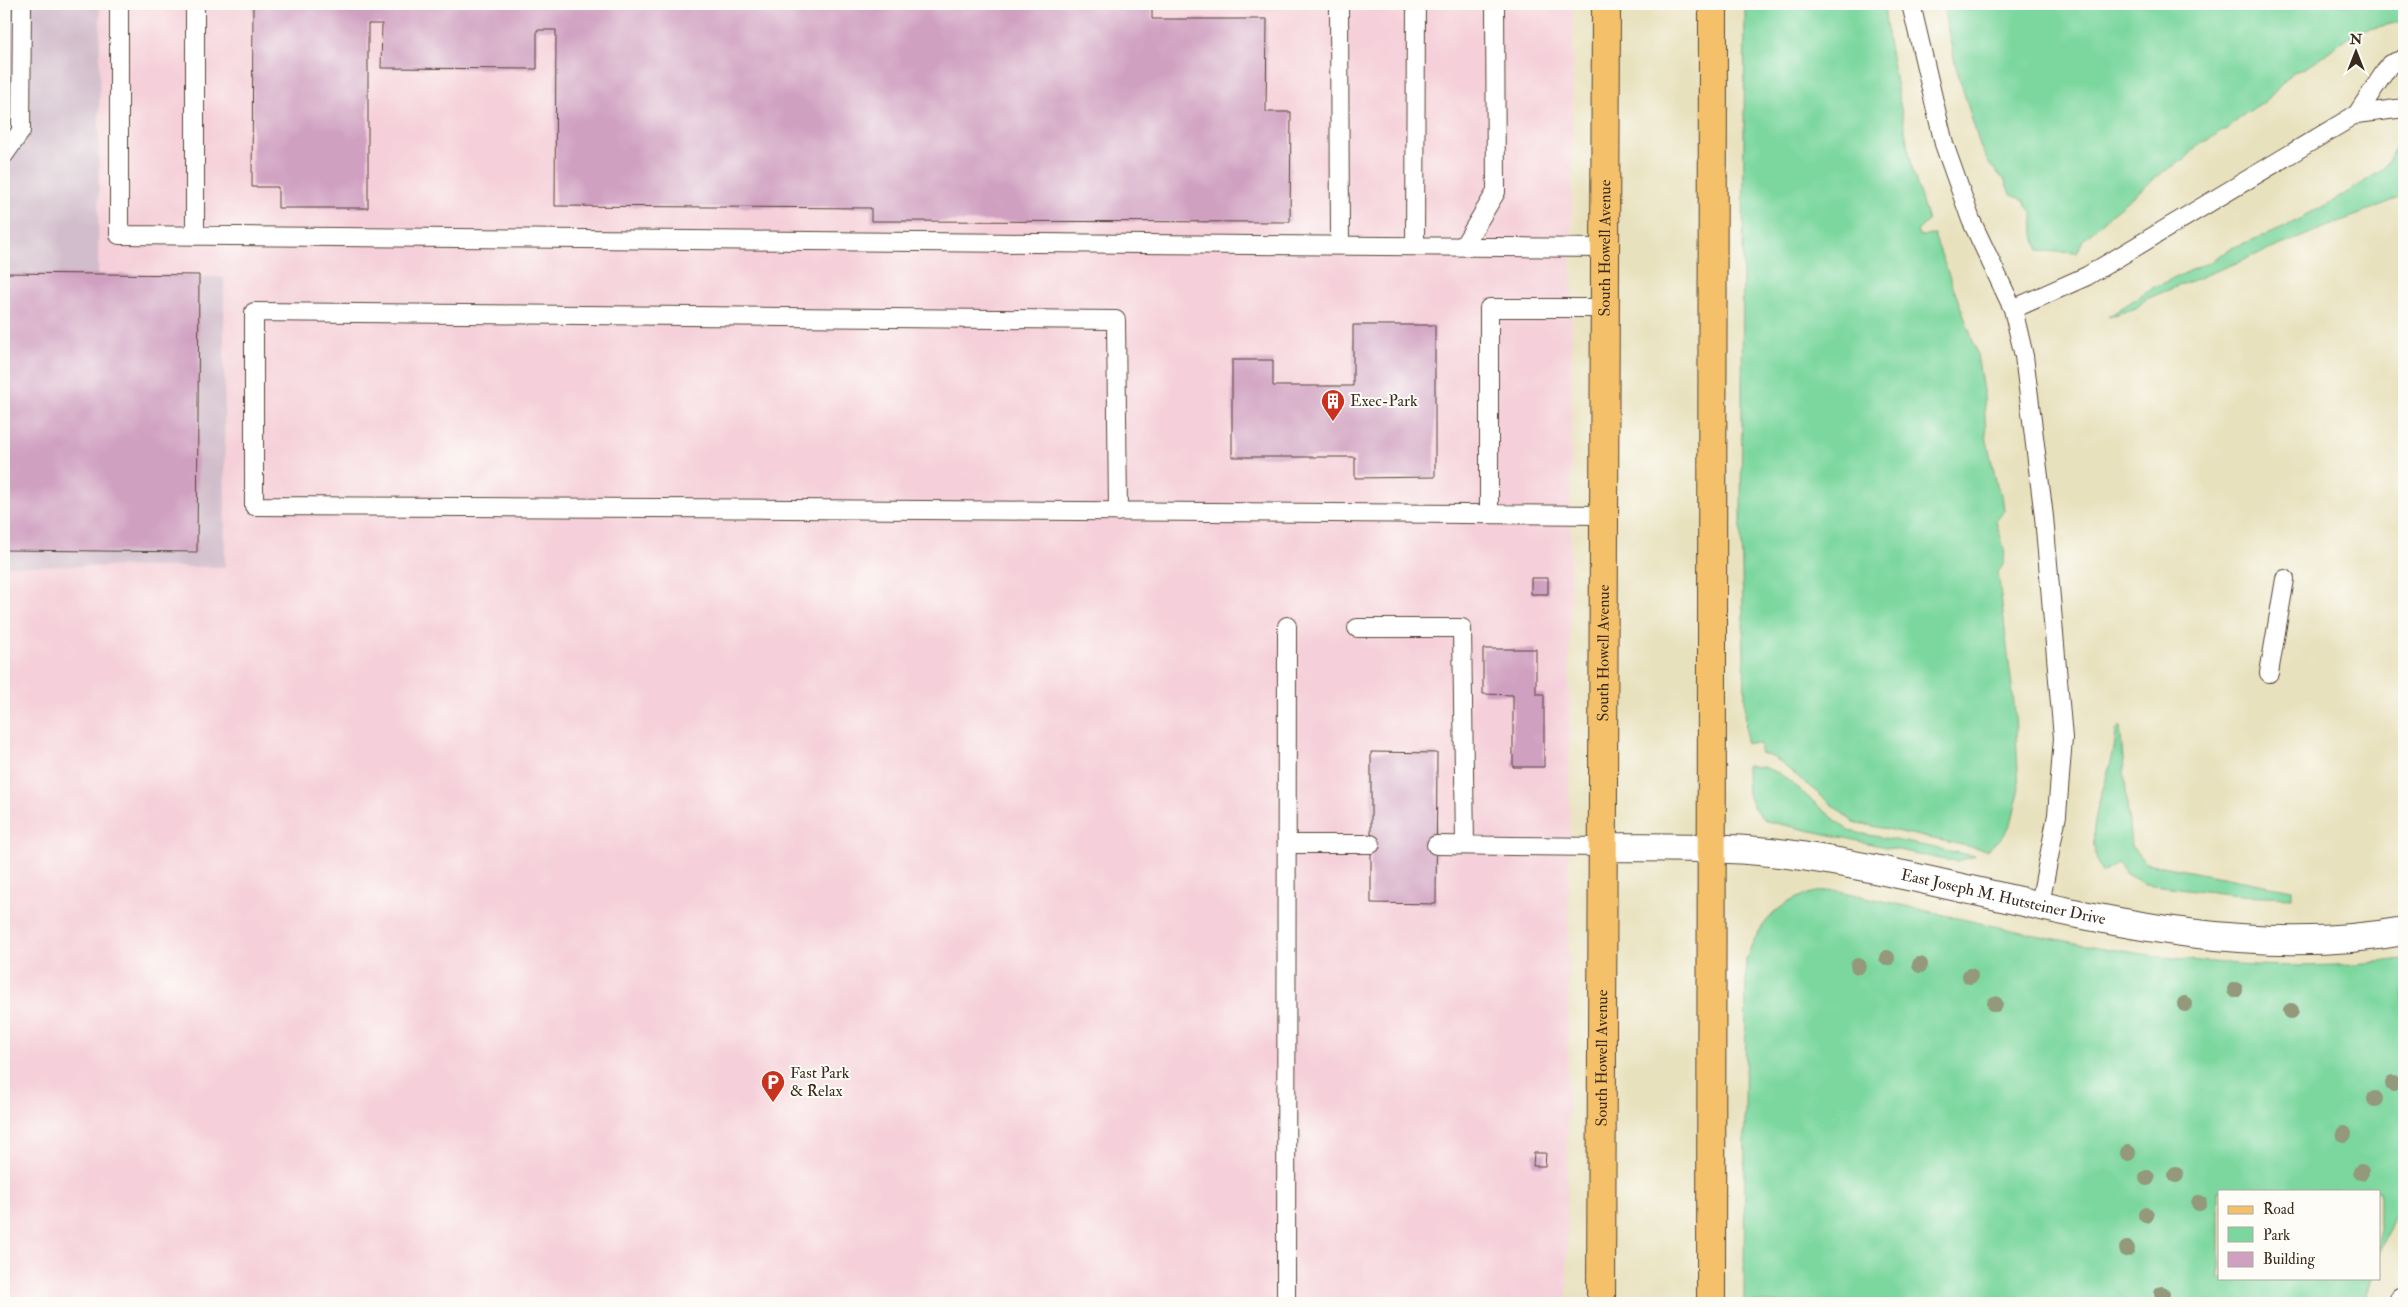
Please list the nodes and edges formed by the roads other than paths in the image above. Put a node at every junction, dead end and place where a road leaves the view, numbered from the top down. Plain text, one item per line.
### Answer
1 (22, 4) edge
2 (119, 4) edge
3 (195, 4) edge
4 (1338, 4) edge
5 (1416, 4) edge
6 (1496, 4) edge
7 (1606, 4) edge
8 (1713, 4) edge
9 (1911, 4) edge
10 (2404, 59) edge
11 (2404, 108) edge
12 (2357, 114) junction
13 (4, 155) edge
14 (195, 236) junction
15 (1340, 244) junction
16 (1415, 245) junction
17 (1464, 245) junction
18 (1605, 248) junction
19 (1605, 308) junction
20 (2013, 309) junction
21 (1118, 512) junction
22 (1489, 514) junction
23 (1604, 515) junction
24 (2285, 579) dead end
25 (1286, 626) dead end
26 (1357, 628) dead end
27 (2269, 672) dead end
28 (1286, 844) junction
29 (1371, 844) dead end
30 (1436, 845) dead end
31 (1465, 845) junction
32 (1603, 847) junction
33 (1711, 849) junction
34 (2040, 904) junction
35 (2404, 931) edge
36 (1286, 1303) edge
37 (1601, 1303) edge
38 (1711, 1303) edge

1 - 13 lane
2 - 14 lane
3 - 14 lane
4 - 15 lane
5 - 16 lane
6 - 17 lane
7 - 18 main road, South Howell Avenue
8 - 33 main road
9 - 20 lane
10 - 12 lane
11 - 12 lane
12 - 20 lane
14 - 15 lane
15 - 16 lane
16 - 17 lane
17 - 18 lane
18 - 19 main road, South Howell Avenue
19 - 22 lane
19 - 23 main road, South Howell Avenue
20 - 34 lane
21 - 21 lane
21 - 22 lane
22 - 23 lane
23 - 32 main road, South Howell Avenue
24 - 27 lane
25 - 28 lane
26 - 31 lane
28 - 29 lane
28 - 36 lane
30 - 31 lane
31 - 32 lane
32 - 33 street, East Joseph M. Hutsteiner Drive
32 - 37 main road, South Howell Avenue
33 - 34 street, East Joseph M. Hutsteiner Drive
33 - 38 main road
34 - 35 street, East Joseph M. Hutsteiner Drive

